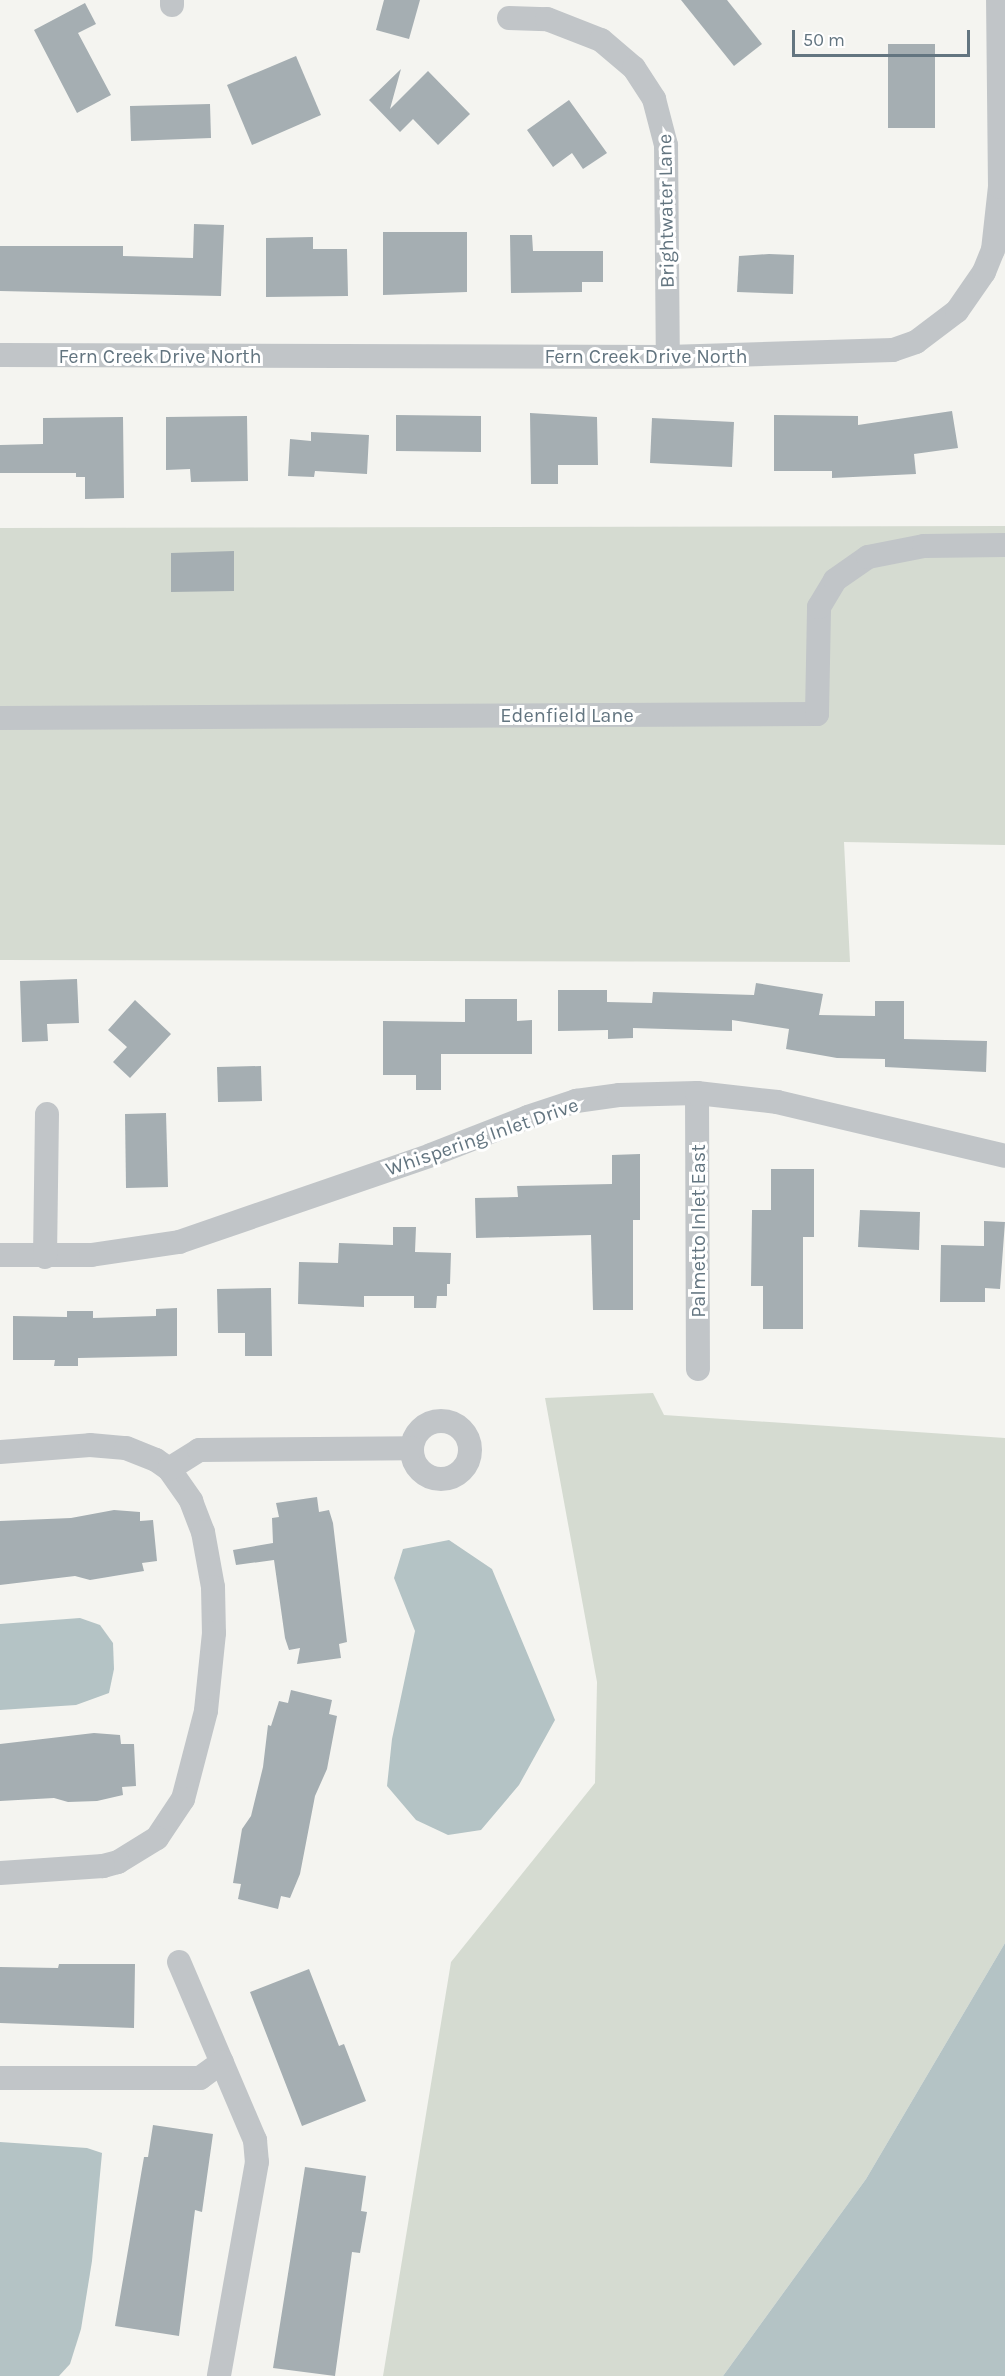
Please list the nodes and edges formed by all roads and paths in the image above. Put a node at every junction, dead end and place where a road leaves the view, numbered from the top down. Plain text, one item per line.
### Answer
1 (999, 0) edge
2 (509, 18) dead end
3 (0, 355) edge
4 (668, 357) junction
5 (1005, 545) edge
6 (0, 718) edge
7 (697, 1093) junction
8 (47, 1114) dead end
9 (1005, 1156) edge
10 (0, 1254) edge
11 (45, 1257) junction
12 (698, 1369) dead end
13 (412, 1448) dead end
14 (0, 1452) edge
15 (169, 1469) junction
16 (0, 1873) edge
17 (179, 1962) dead end
18 (222, 2062) junction
19 (0, 2078) edge
20 (219, 2376) edge

1 - 4 street, Fern Creek Drive North
2 - 4 street, Brightwater Lane
3 - 4 street, Fern Creek Drive North
5 - 6 street, Edenfield Lane
7 - 9 street, Whispering Inlet Drive
7 - 11 street, Whispering Inlet Drive
7 - 12 street, Palmetto Inlet East
8 - 11 street
10 - 11 street, Whispering Inlet Drive
13 - 15 street
14 - 15 street
15 - 16 street
17 - 18 street
18 - 19 street
18 - 20 street

